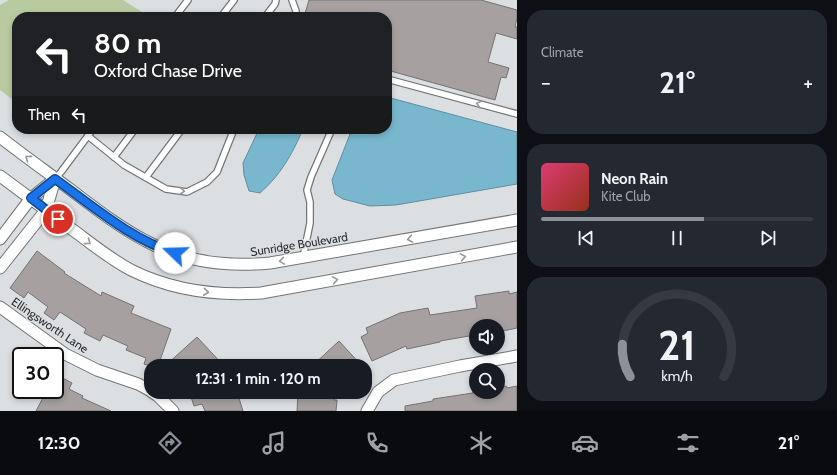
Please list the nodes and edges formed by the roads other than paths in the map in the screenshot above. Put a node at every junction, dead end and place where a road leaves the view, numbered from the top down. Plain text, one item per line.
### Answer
1 (188, 0) edge
2 (234, 0) edge
3 (276, 0) edge
4 (292, 0) edge
5 (179, 12) edge
6 (225, 12) edge
7 (269, 12) edge
8 (296, 12) edge
9 (392, 80) edge
10 (517, 114) edge
11 (132, 134) edge
12 (178, 134) edge
13 (232, 134) edge
14 (330, 134) edge
15 (88, 136) joint
16 (0, 137) edge
17 (114, 157) junction
18 (0, 176) edge
19 (146, 178) junction
20 (55, 179) junction
21 (31, 198) junction
22 (46, 210) junction
23 (517, 220) edge
24 (1, 238) edge
25 (517, 247) edge
26 (16, 248) junction
27 (303, 258) junction
28 (0, 268) edge
29 (0, 307) edge
30 (517, 356) edge
31 (144, 388) edge
32 (161, 399) edge
33 (172, 411) edge
34 (367, 411) edge

1 - 5 lane
2 - 6 lane
3 - 7 lane
4 - 8 lane
10 -> 9 lane
11 - 17 lane
12 - 19 lane
19 -> 13 lane
14 - 27 lane
15 - 17 lane
15 - 20 lane
20 -> 16 street, Sunridge Boulevard
17 - 19 lane
18 - 21 street
20 - 21 street
20 - 22 street
27 -> 20 street, Sunridge Boulevard
21 - 22 street
21 - 24 street
22 -> 25 street
22 - 26 street
23 -> 27 street, Sunridge Boulevard
24 - 26 street
26 - 28 street
29 - 31 street, Ellingsworth Lane
30 - 34 street
32 - 33 street, Ellingsworth Lane

